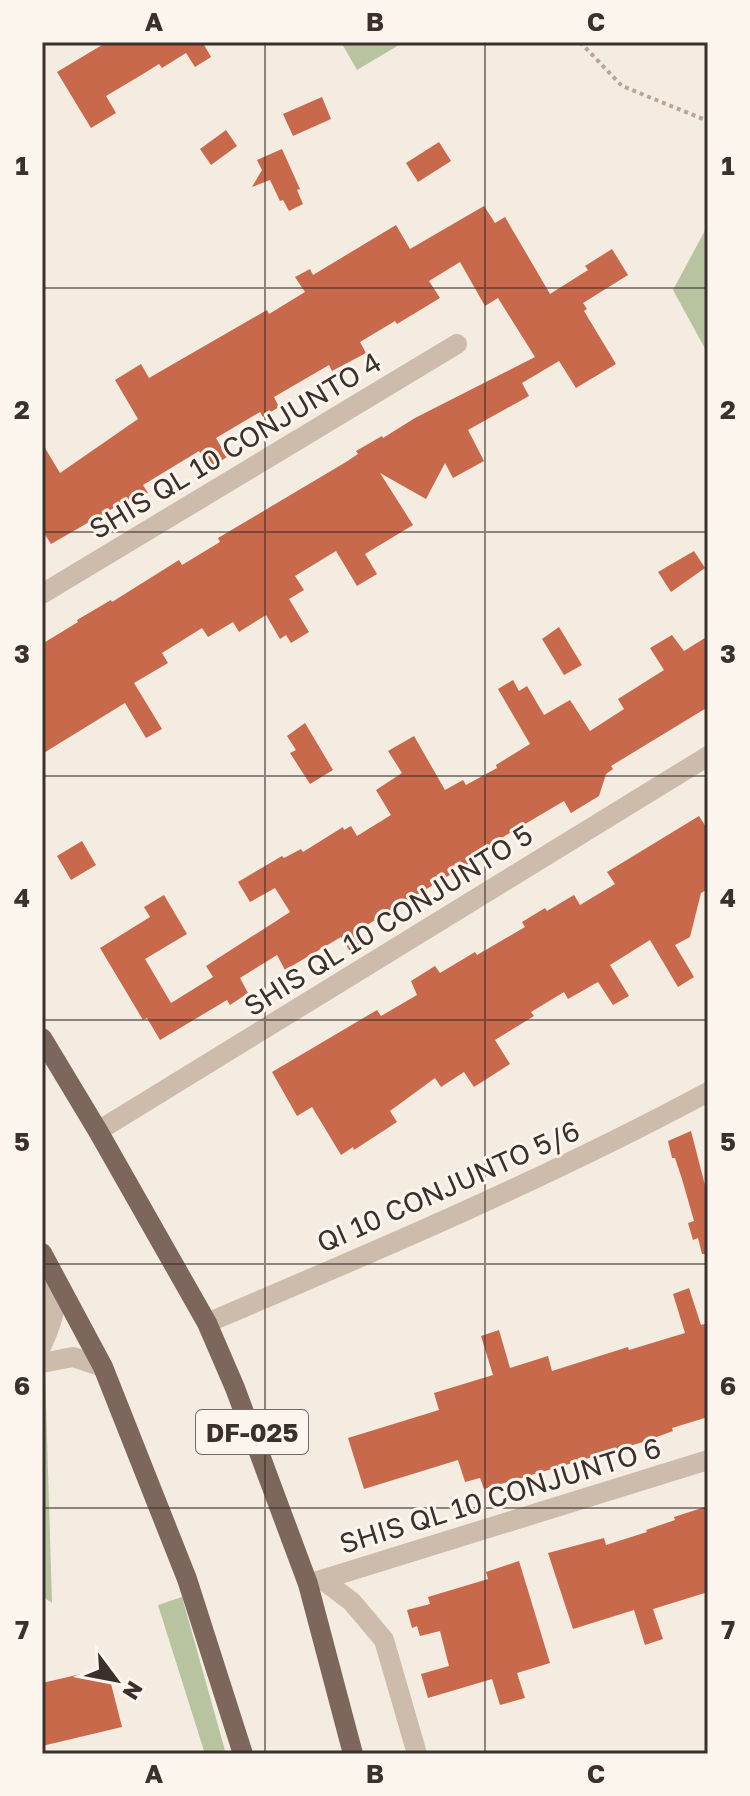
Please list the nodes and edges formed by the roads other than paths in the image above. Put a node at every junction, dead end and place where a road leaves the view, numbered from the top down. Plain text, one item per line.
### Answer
1 (457, 344) dead end
2 (42, 594) edge
3 (708, 756) edge
4 (42, 1038) edge
5 (708, 1092) edge
6 (98, 1131) junction
7 (42, 1253) edge
8 (53, 1271) junction
9 (207, 1323) junction
10 (42, 1345) edge
11 (42, 1363) edge
12 (103, 1367) junction
13 (708, 1460) edge
14 (316, 1582) junction
15 (243, 1754) edge
16 (353, 1754) edge
17 (417, 1754) edge

1 - 2 street, SHIS QL 10 CONJUNTO 4
3 - 6 street, SHIS QL 10 CONJUNTO 5
4 - 6 main road, DF-025
5 - 9 street, QI 10 CONJUNTO 5/6
6 - 9 main road, DF-025
7 - 8 main road
8 - 10 street
8 - 12 main road
9 - 14 main road, DF-025
11 - 12 street
12 - 15 main road
13 - 14 street, SHIS QL 10 CONJUNTO 6
14 - 16 main road, DF-025
14 - 17 street

